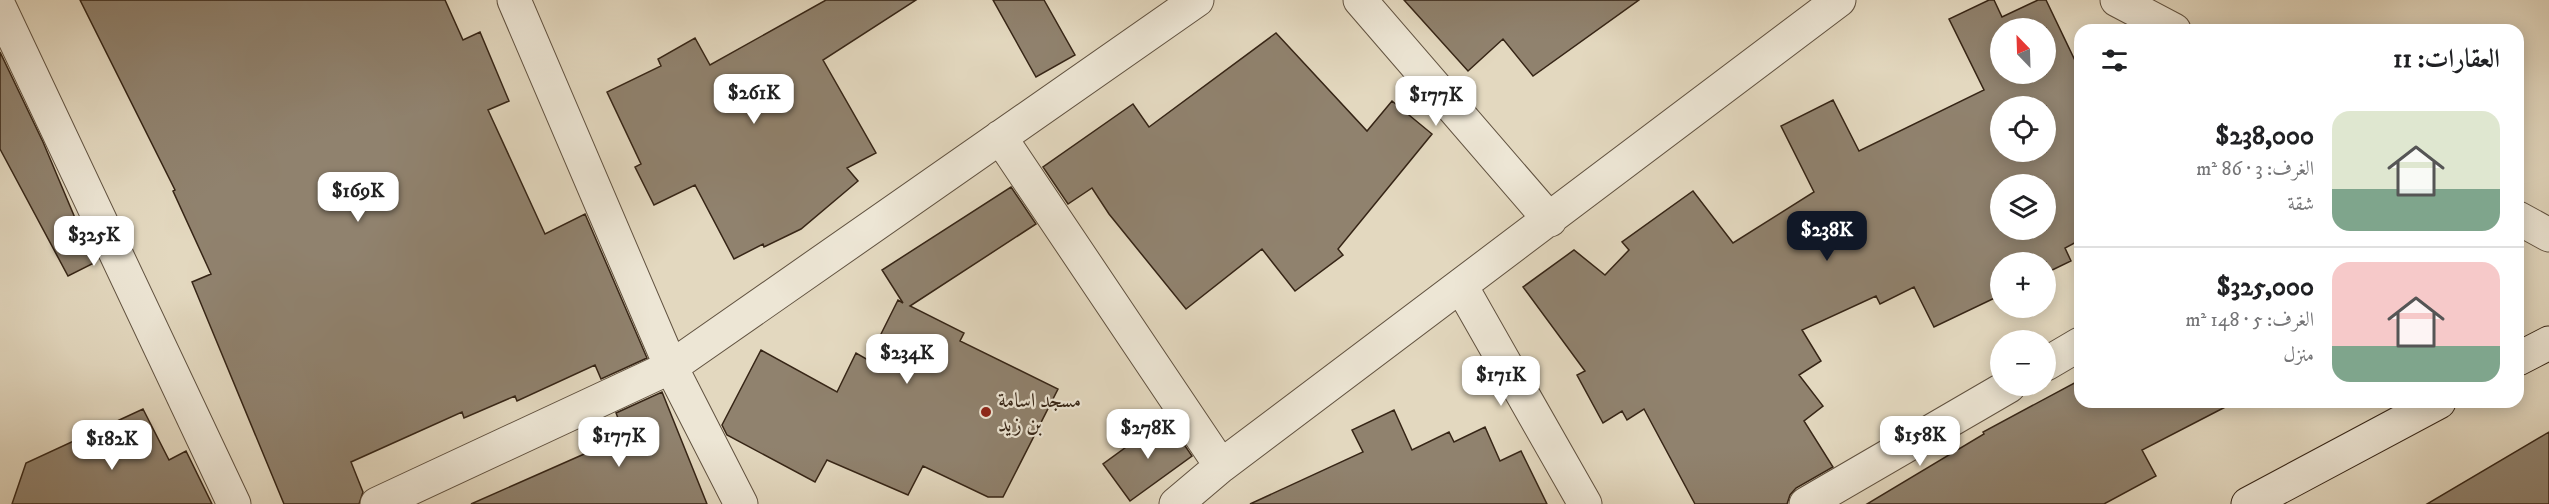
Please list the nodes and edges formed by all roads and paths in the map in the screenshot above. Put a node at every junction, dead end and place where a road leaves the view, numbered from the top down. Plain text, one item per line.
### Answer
1 (514, 0) edge
2 (1197, 0) edge
3 (1360, 0) edge
4 (1839, 0) edge
5 (2117, 0) edge
6 (0, 8) edge
7 (2163, 24) edge
8 (1000, 137) junction
9 (1550, 220) junction
10 (2524, 221) edge
11 (2549, 234) edge
12 (1461, 286) junction
13 (2549, 343) edge
14 (2074, 348) edge
15 (2524, 356) edge
16 (2056, 358) edge
17 (671, 367) junction
18 (1992, 396) edge
19 (2428, 408) edge
20 (1221, 466) junction
21 (234, 504) edge
22 (377, 504) edge
23 (741, 504) edge
24 (1176, 504) edge
25 (1585, 504) edge
26 (1806, 504) edge
27 (2248, 504) edge

1 - 17 street
2 - 8 street
3 - 9 street
4 - 9 street
5 - 7 street
6 - 21 street
8 - 17 street
8 - 20 street
9 - 12 street
10 - 11 street
12 - 20 street
12 - 25 street
13 - 15 street
14 - 16 street
17 - 22 street
17 - 23 street
18 - 26 street
19 - 27 street
20 - 24 street

